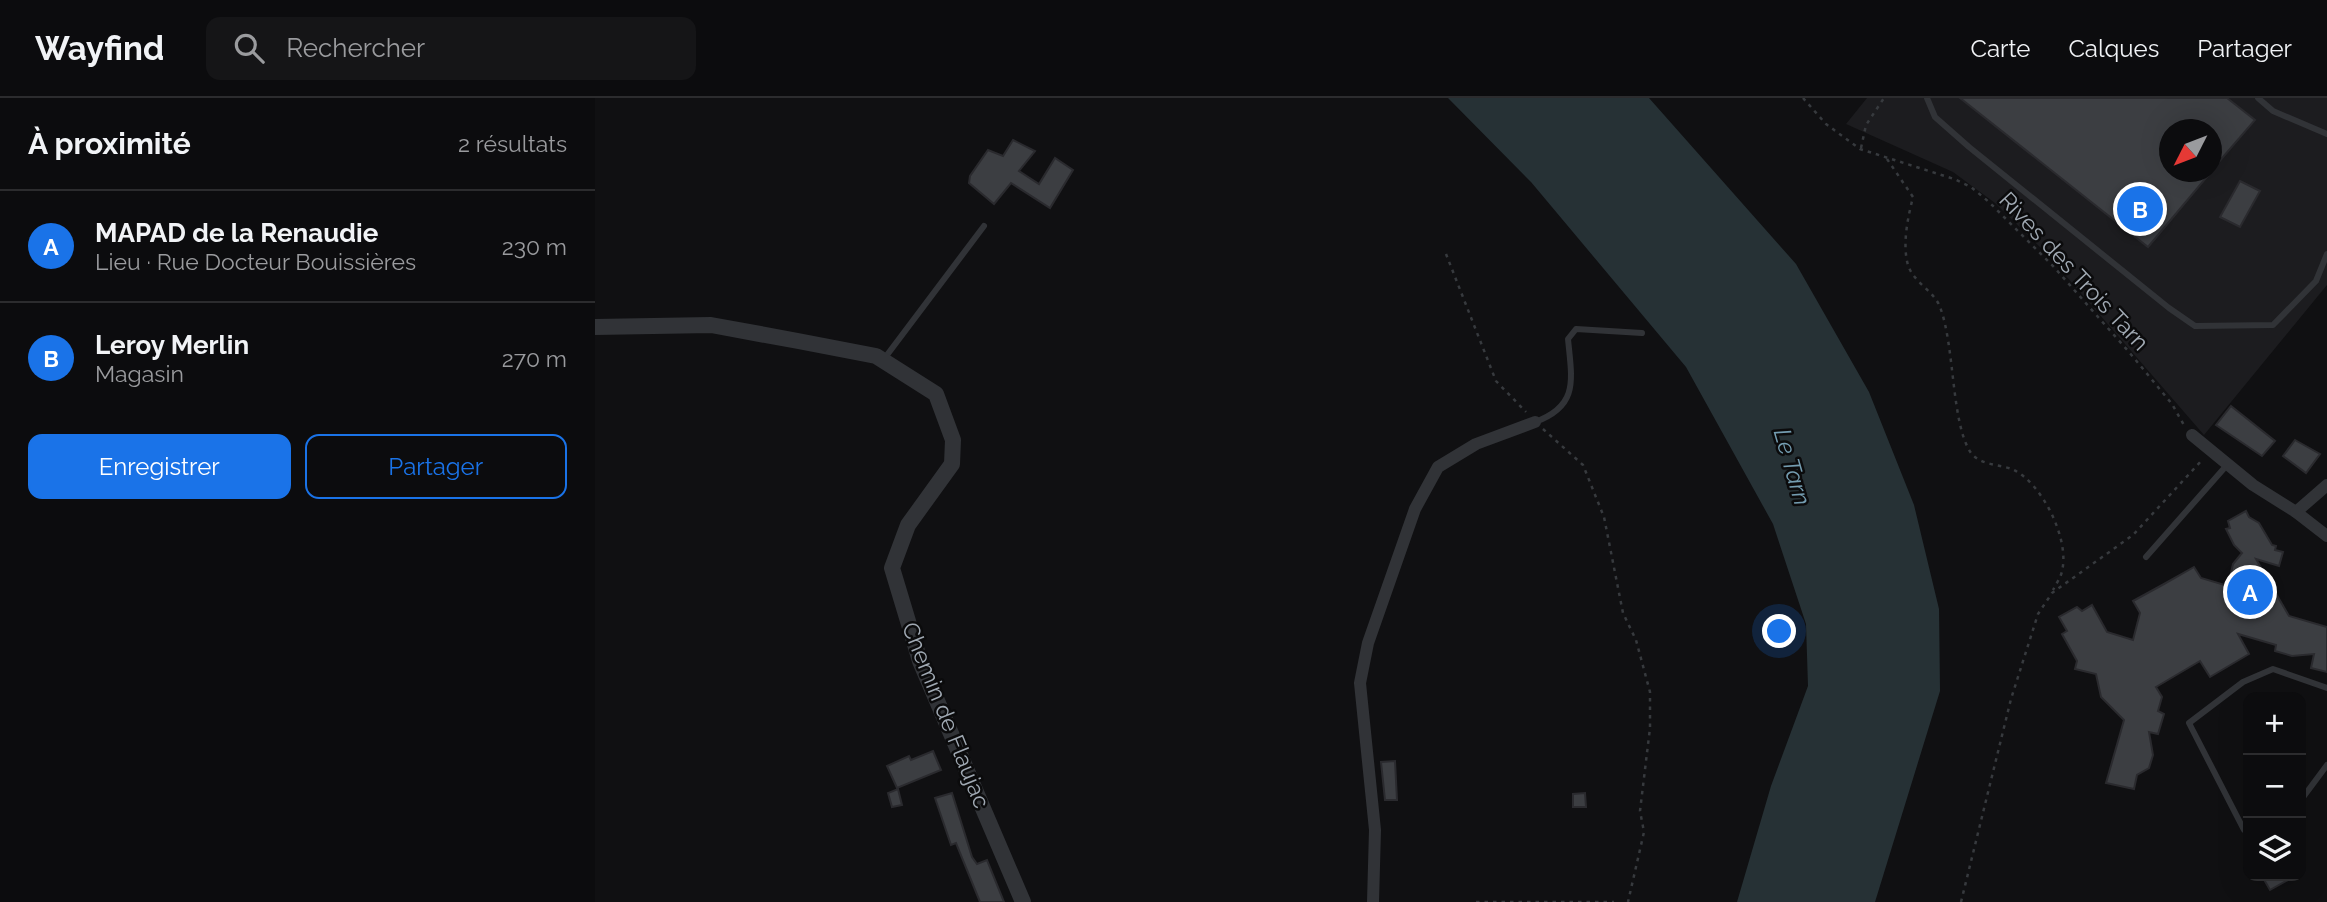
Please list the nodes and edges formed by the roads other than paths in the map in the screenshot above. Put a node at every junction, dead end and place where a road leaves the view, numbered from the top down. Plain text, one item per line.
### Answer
1 (1927, 98) edge
2 (2258, 98) edge
3 (2327, 134) edge
4 (983, 226) dead end
5 (2327, 254) edge
6 (595, 327) edge
7 (1642, 333) dead end
8 (883, 360) junction
9 (1535, 422) joint
10 (2192, 435) road end
11 (2227, 465) junction
12 (2327, 485) edge
13 (2296, 512) junction
14 (2327, 536) edge
15 (2146, 557) dead end
16 (2327, 688) edge
17 (2327, 765) edge
18 (2306, 793) edge
19 (2243, 828) edge
20 (1023, 902) edge
21 (1373, 902) edge

1 - 5 lane
2 - 3 lane
4 - 8 lane
6 - 8 street, Chemin de Flaujac
7 - 9 lane
8 - 20 street, Chemin de Flaujac
9 - 21 street
10 - 11 street
11 - 13 street
11 - 15 lane
12 - 13 street
13 - 14 street
16 - 19 lane
17 - 18 lane

